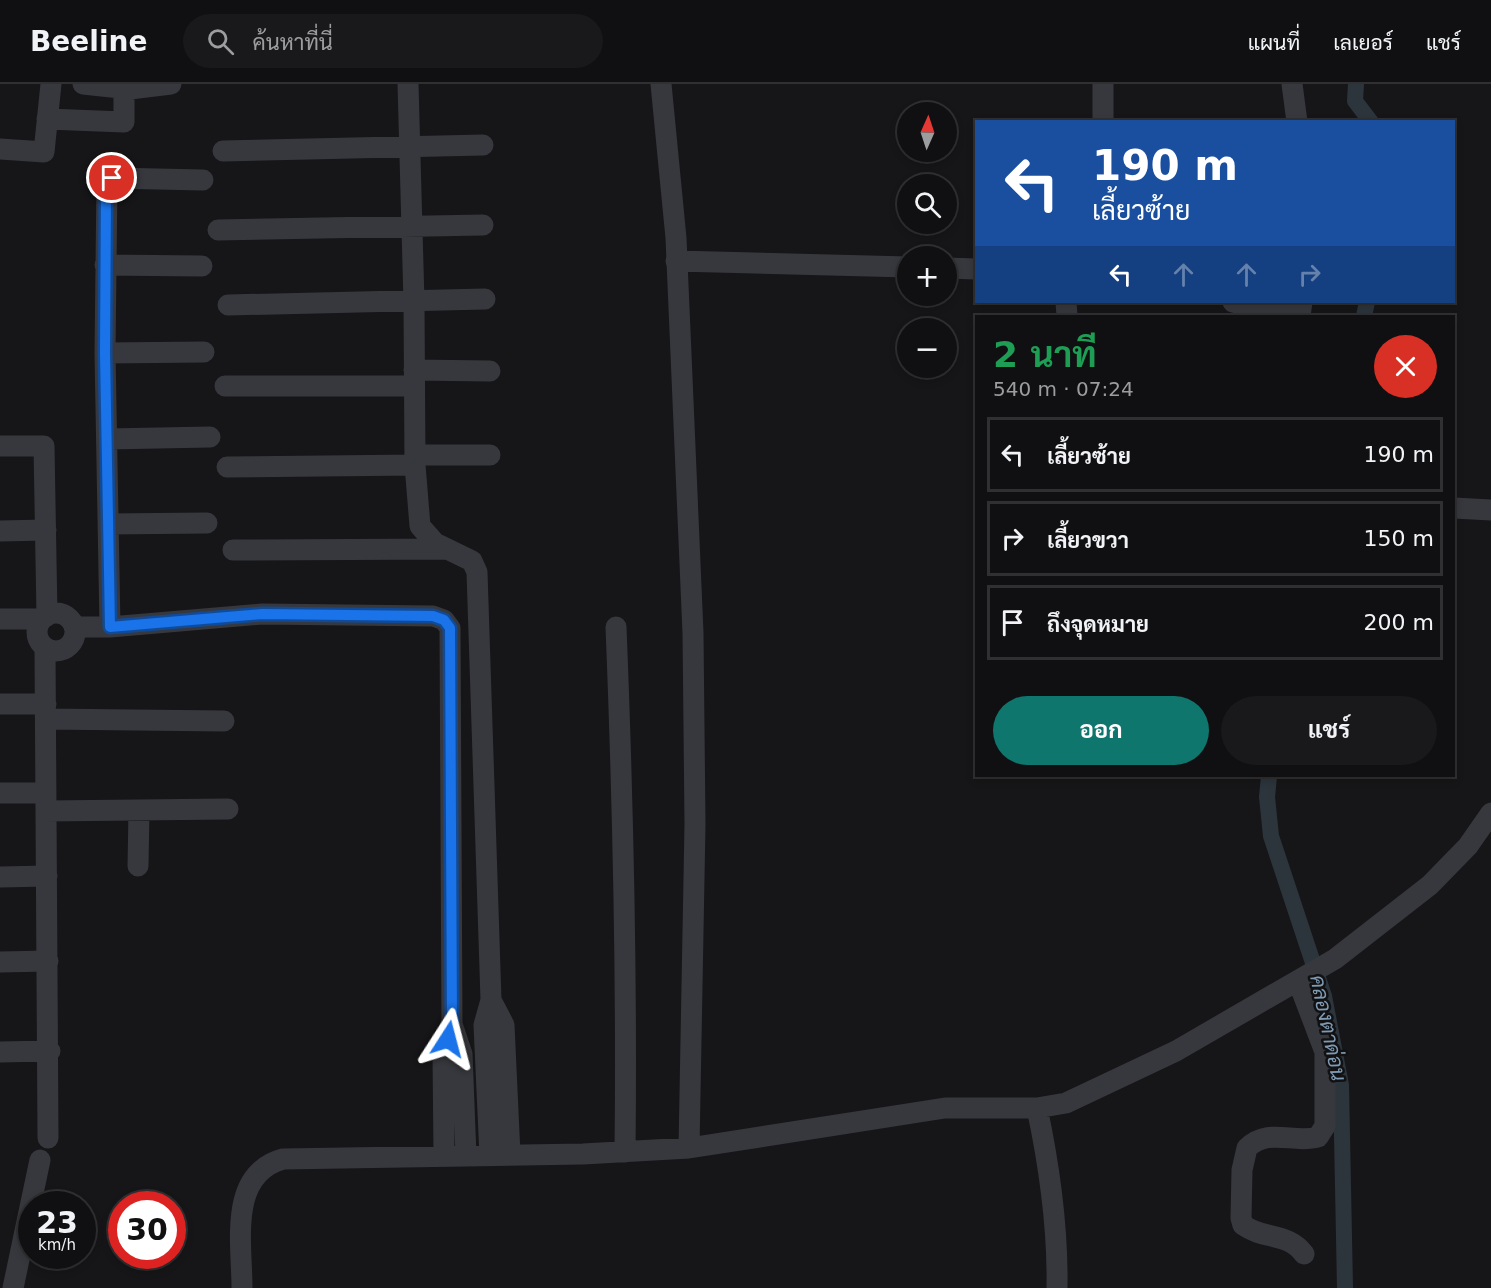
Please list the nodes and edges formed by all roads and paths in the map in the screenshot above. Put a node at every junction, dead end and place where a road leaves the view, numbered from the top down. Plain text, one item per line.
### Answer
1 (51, 84) edge
2 (83, 84) edge
3 (171, 84) edge
4 (408, 84) edge
5 (661, 84) edge
6 (1103, 84) edge
7 (1292, 84) edge
8 (124, 88) junction
9 (47, 119) junction
10 (1103, 120) edge
11 (1297, 120) edge
12 (483, 144) dead end
13 (410, 146) junction
14 (0, 149) edge
15 (223, 150) dead end
16 (203, 180) dead end
17 (483, 225) dead end
18 (411, 228) junction
19 (218, 230) dead end
20 (676, 261) junction
21 (105, 265) junction
22 (202, 266) dead end
23 (897, 267) edge
24 (957, 268) edge
25 (975, 269) edge
26 (485, 300) dead end
27 (414, 302) junction
28 (1237, 303) edge
29 (228, 305) dead end
30 (1287, 315) edge
31 (204, 352) dead end
32 (105, 353) junction
33 (490, 371) dead end
34 (414, 378) junction
35 (225, 386) dead end
36 (210, 437) dead end
37 (107, 439) junction
38 (0, 446) edge
39 (490, 455) dead end
40 (415, 460) junction
41 (227, 467) dead end
42 (1455, 508) edge
43 (1491, 510) edge
44 (108, 524) junction
45 (207, 524) dead end
46 (46, 530) junction
47 (0, 531) edge
48 (447, 549) junction
49 (233, 550) dead end
50 (45, 617) junction
51 (0, 619) edge
52 (75, 627) junction
53 (110, 627) junction
54 (616, 627) dead end
55 (45, 649) junction
56 (0, 704) edge
57 (46, 711) junction
58 (224, 721) dead end
59 (0, 793) edge
60 (46, 802) junction
61 (228, 809) dead end
62 (139, 810) junction
63 (1491, 813) edge
64 (138, 866) dead end
65 (47, 876) junction
66 (0, 877) edge
67 (48, 961) junction
68 (0, 962) edge
69 (1302, 979) junction
70 (452, 1024) junction
71 (50, 1051) junction
72 (0, 1052) edge
73 (1037, 1108) junction
74 (48, 1138) dead end
75 (689, 1148) junction
76 (625, 1152) junction
77 (500, 1155) junction
78 (444, 1156) junction
79 (466, 1156) junction
80 (40, 1160) dead end
81 (1304, 1254) dead end
82 (13, 1288) edge
83 (242, 1288) edge
84 (1057, 1288) edge

1 - 9 street
2 - 8 street
3 - 8 street
4 - 13 street
5 - 20 street
6 - 10 street
7 - 11 street
8 - 9 street
9 - 14 street
12 - 13 street
13 - 15 street
13 - 18 street
16 - 21 street
17 - 18 street
18 - 19 street
18 - 27 street
20 - 23 street
20 - 75 street
21 - 22 street
21 - 32 street
24 - 25 street
26 - 27 street
27 - 29 street
27 - 34 street
28 - 30 street
31 - 32 street
32 - 37 street
33 - 34 street
34 - 35 street
34 - 40 street
36 - 37 street
37 - 44 street
38 - 46 street
39 - 40 street
40 - 41 street
40 - 48 street
42 - 43 street
44 - 45 street
44 - 53 street
46 - 47 street
46 - 50 street
48 - 49 street
48 - 77 street
50 - 51 street
50 - 52 street
50 - 55 street
52 - 53 street
52 - 55 street
53 - 70 street
54 - 76 street
55 - 57 street
56 - 57 street
57 - 58 street
57 - 60 street
59 - 60 street
60 - 62 street
60 - 65 street
61 - 62 street
62 - 64 street
63 - 69 street
65 - 66 street
65 - 67 street
67 - 68 street
67 - 71 street
69 - 73 street
69 - 81 street
70 - 78 street
70 - 79 street
71 - 72 street
71 - 74 street
73 - 75 street
73 - 84 street
75 - 76 street
76 - 77 street
77 - 79 street
78 - 79 street
78 - 83 street
80 - 82 street

